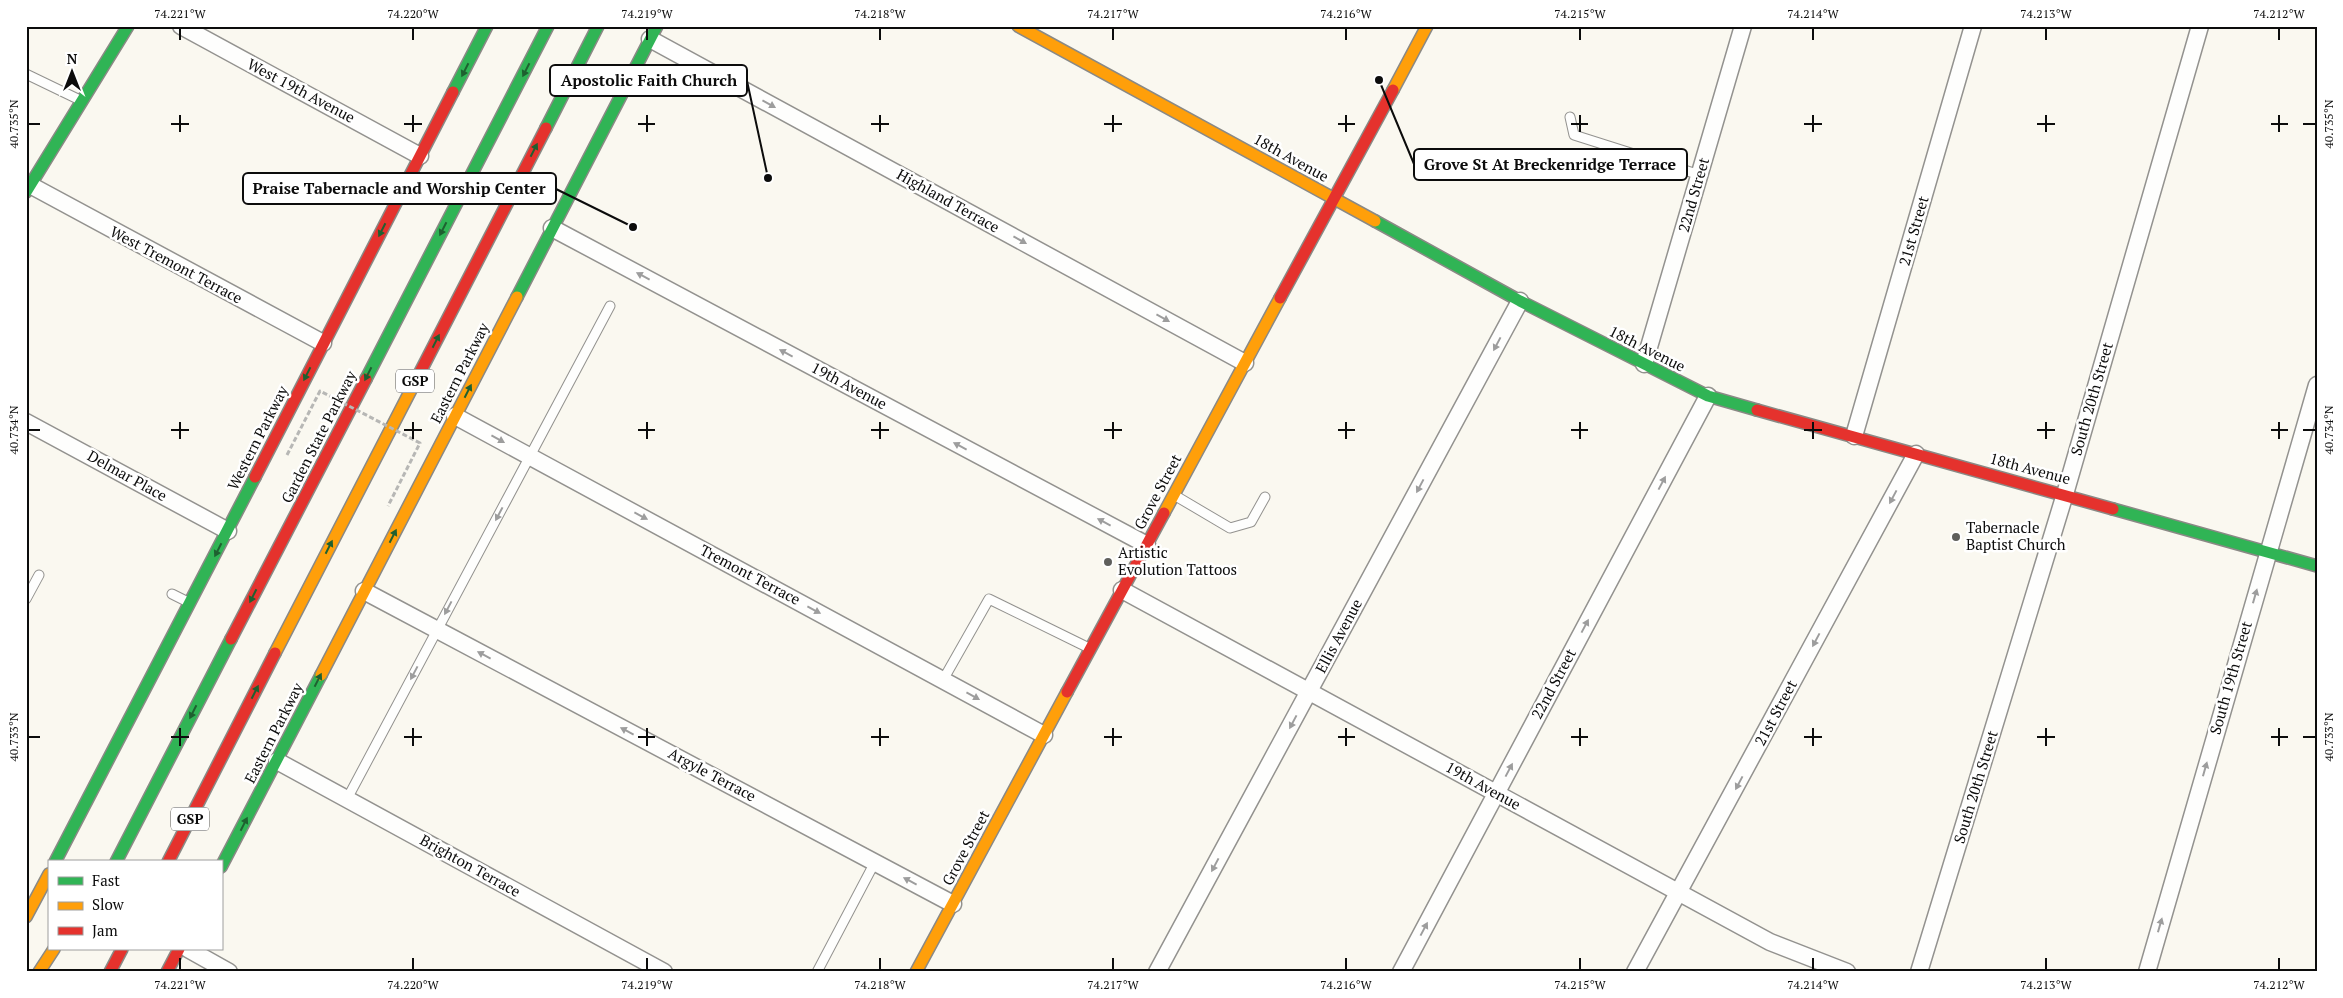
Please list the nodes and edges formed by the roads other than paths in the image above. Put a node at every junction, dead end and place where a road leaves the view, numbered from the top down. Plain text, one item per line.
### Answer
1 (128, 26) edge
2 (181, 26) edge
3 (487, 26) edge
4 (548, 26) edge
5 (598, 26) edge
6 (1018, 26) edge
7 (1427, 26) edge
8 (1743, 26) edge
9 (1973, 26) edge
10 (2200, 26) edge
11 (653, 33) edge
12 (26, 74) edge
13 (82, 101) junction
14 (1570, 117) dead end
15 (420, 156) junction
16 (1700, 175) junction
17 (28, 188) edge
18 (1334, 199) junction
19 (552, 228) junction
20 (1520, 301) junction
21 (610, 306) dead end
22 (323, 343) junction
23 (1245, 362) junction
24 (1644, 364) junction
25 (2317, 385) edge
26 (1708, 396) junction
27 (455, 416) junction
28 (26, 422) edge
29 (1854, 436) junction
30 (1916, 454) junction
31 (526, 464) junction
32 (2065, 494) junction
33 (1174, 495) junction
34 (1265, 497) dead end
35 (228, 531) junction
36 (1147, 545) junction
37 (2268, 552) junction
38 (2317, 566) edge
39 (39, 575) dead end
40 (1122, 590) junction
41 (364, 591) junction
42 (172, 594) dead end
43 (26, 599) edge
44 (190, 603) junction
45 (437, 630) junction
46 (1091, 649) junction
47 (943, 680) junction
48 (1309, 691) junction
49 (1044, 735) junction
50 (276, 761) junction
51 (213, 775) junction
52 (1496, 793) junction
53 (347, 799) junction
54 (56, 860) edge
55 (116, 860) edge
56 (169, 860) edge
57 (176, 860) edge
58 (875, 862) junction
59 (222, 866) edge
60 (48, 876) edge
61 (1680, 892) junction
62 (953, 904) junction
63 (26, 917) edge
64 (53, 950) edge
65 (121, 950) edge
66 (178, 950) edge
67 (190, 950) edge
68 (39, 972) edge
69 (110, 972) edge
70 (167, 972) edge
71 (229, 972) edge
72 (664, 972) edge
73 (817, 972) edge
74 (916, 972) edge
75 (1157, 972) edge
76 (1401, 972) edge
77 (1635, 972) edge
78 (1847, 972) edge
79 (1919, 972) edge
80 (2147, 972) edge

1 - 13 main road
2 - 15 street, West 19th Avenue
3 -> 15 main road, Western Parkway
4 -> 55 main road, Garden State Parkway
51 -> 5 main road, GSP
6 - 18 main road, 18th Avenue
7 - 18 main road, Grove Street
8 - 16 street, 22nd Street
9 - 29 street, 21st Street
10 - 32 street, South 20th Street
11 - 19 main road, Eastern Parkway
11 -> 23 street, Highland Terrace
12 - 13 lane
13 - 17 main road
14 - 16 lane
15 -> 22 main road, Western Parkway
16 - 24 street, 22nd Street
17 - 22 street, West Tremont Terrace
18 - 20 main road, 18th Avenue
18 - 23 main road, Grove Street
27 -> 19 main road, Eastern Parkway
36 -> 19 street, 19th Avenue
20 - 24 main road, 18th Avenue
20 -> 48 street, Ellis Avenue
21 - 31 lane
22 -> 35 main road, Western Parkway
23 - 33 main road, Grove Street
24 - 26 main road, 18th Avenue
25 - 37 street, South 19th Street
26 - 29 main road, 18th Avenue
52 -> 26 street, 22nd Street
27 -> 31 street, Tremont Terrace
41 -> 27 main road, Eastern Parkway
28 - 35 street, Delmar Place
29 - 30 main road, 18th Avenue
30 - 32 main road, 18th Avenue
30 -> 61 street, 21st Street
31 -> 45 lane
31 -> 47 street, Tremont Terrace
32 - 37 main road, 18th Avenue
32 - 79 street, South 20th Street
33 - 34 lane
33 - 36 main road, Grove Street
35 -> 44 main road, Western Parkway
36 - 40 main road, Grove Street
37 - 38 main road, 18th Avenue
80 -> 37 street, South 19th Street
39 - 43 lane
40 - 46 main road, Grove Street
40 - 48 street, 19th Avenue
41 - 45 street, Argyle Terrace
50 -> 41 main road, Eastern Parkway
42 - 44 lane
44 - 54 main road, Western Parkway
45 -> 53 lane
58 -> 45 street, Argyle Terrace
46 - 47 lane
46 - 49 main road, Grove Street
47 -> 49 street, Tremont Terrace
48 - 52 street, 19th Avenue
48 -> 75 street, Ellis Avenue
49 - 62 main road, Grove Street
50 - 53 street, Brighton Terrace
59 -> 50 main road, Eastern Parkway
51 - 56 main road, GSP
51 - 57 main road
52 - 61 street, 19th Avenue
76 -> 52 street, 22nd Street
53 - 72 street, Brighton Terrace
62 -> 58 street, Argyle Terrace
58 - 73 lane
60 - 63 main road
61 - 77 street, 21st Street
61 - 78 street, 19th Avenue
62 - 74 main road, Grove Street
64 - 68 main road
65 - 69 main road
66 - 70 main road
67 - 71 street

